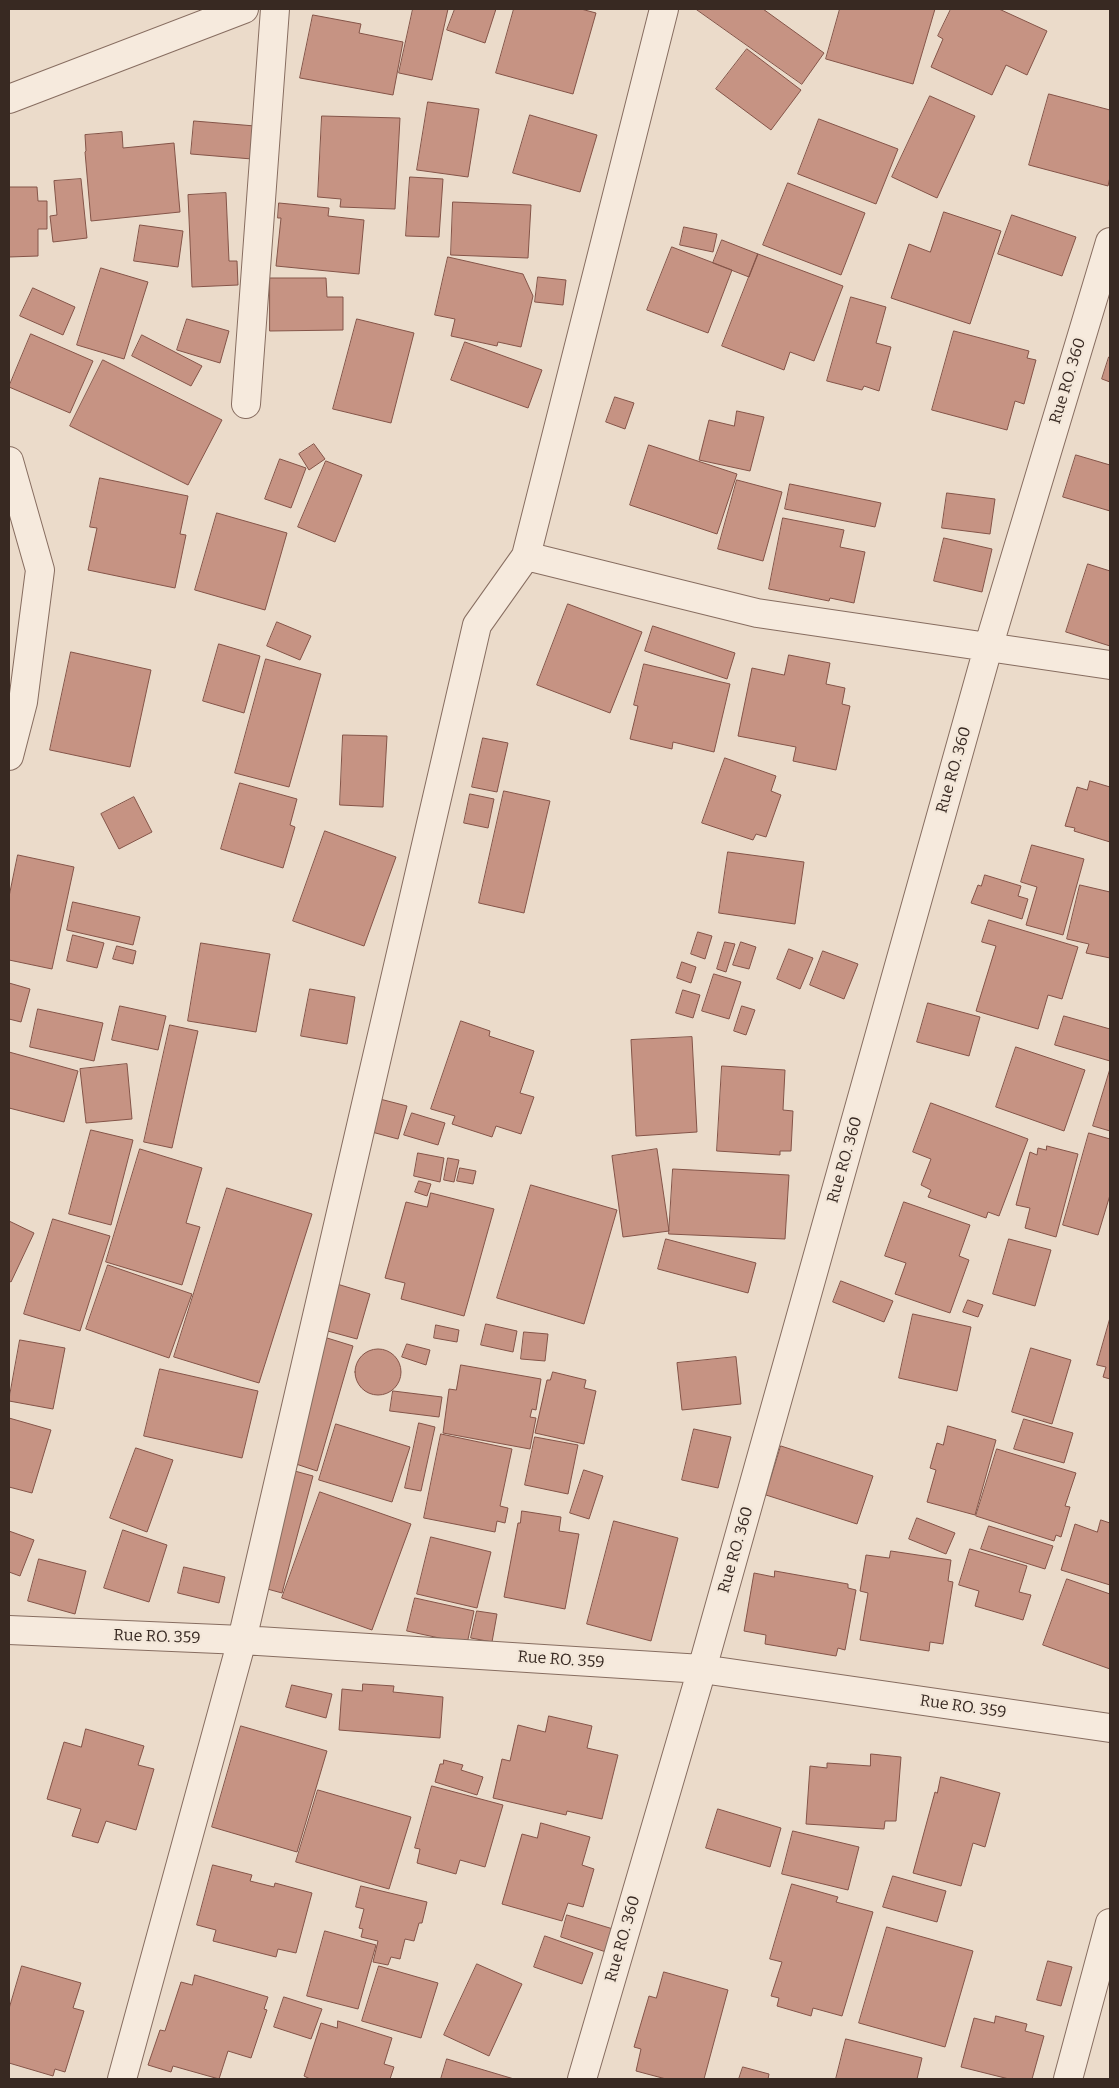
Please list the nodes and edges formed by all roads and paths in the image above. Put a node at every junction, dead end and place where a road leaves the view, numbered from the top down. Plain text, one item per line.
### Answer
1 (244, 9) edge
2 (276, 9) edge
3 (664, 9) edge
4 (9, 99) edge
5 (1110, 242) edge
6 (246, 404) dead end
7 (9, 460) edge
8 (526, 556) junction
9 (988, 648) junction
10 (1110, 665) edge
11 (9, 756) edge
12 (9, 1630) edge
13 (242, 1640) junction
14 (702, 1669) junction
15 (1110, 1728) edge
16 (1110, 1923) edge
17 (122, 2079) edge
18 (582, 2079) edge
19 (1068, 2079) edge

1 - 4 street
2 - 6 street
3 - 8 street
5 - 9 street, Rue RO. 360
7 - 11 street
8 - 9 street
8 - 13 street
9 - 10 street
9 - 14 street, Rue RO. 360
12 - 13 street, Rue RO. 359
13 - 14 street, Rue RO. 359
13 - 17 street
14 - 15 street, Rue RO. 359
14 - 18 street, Rue RO. 360
16 - 19 street

